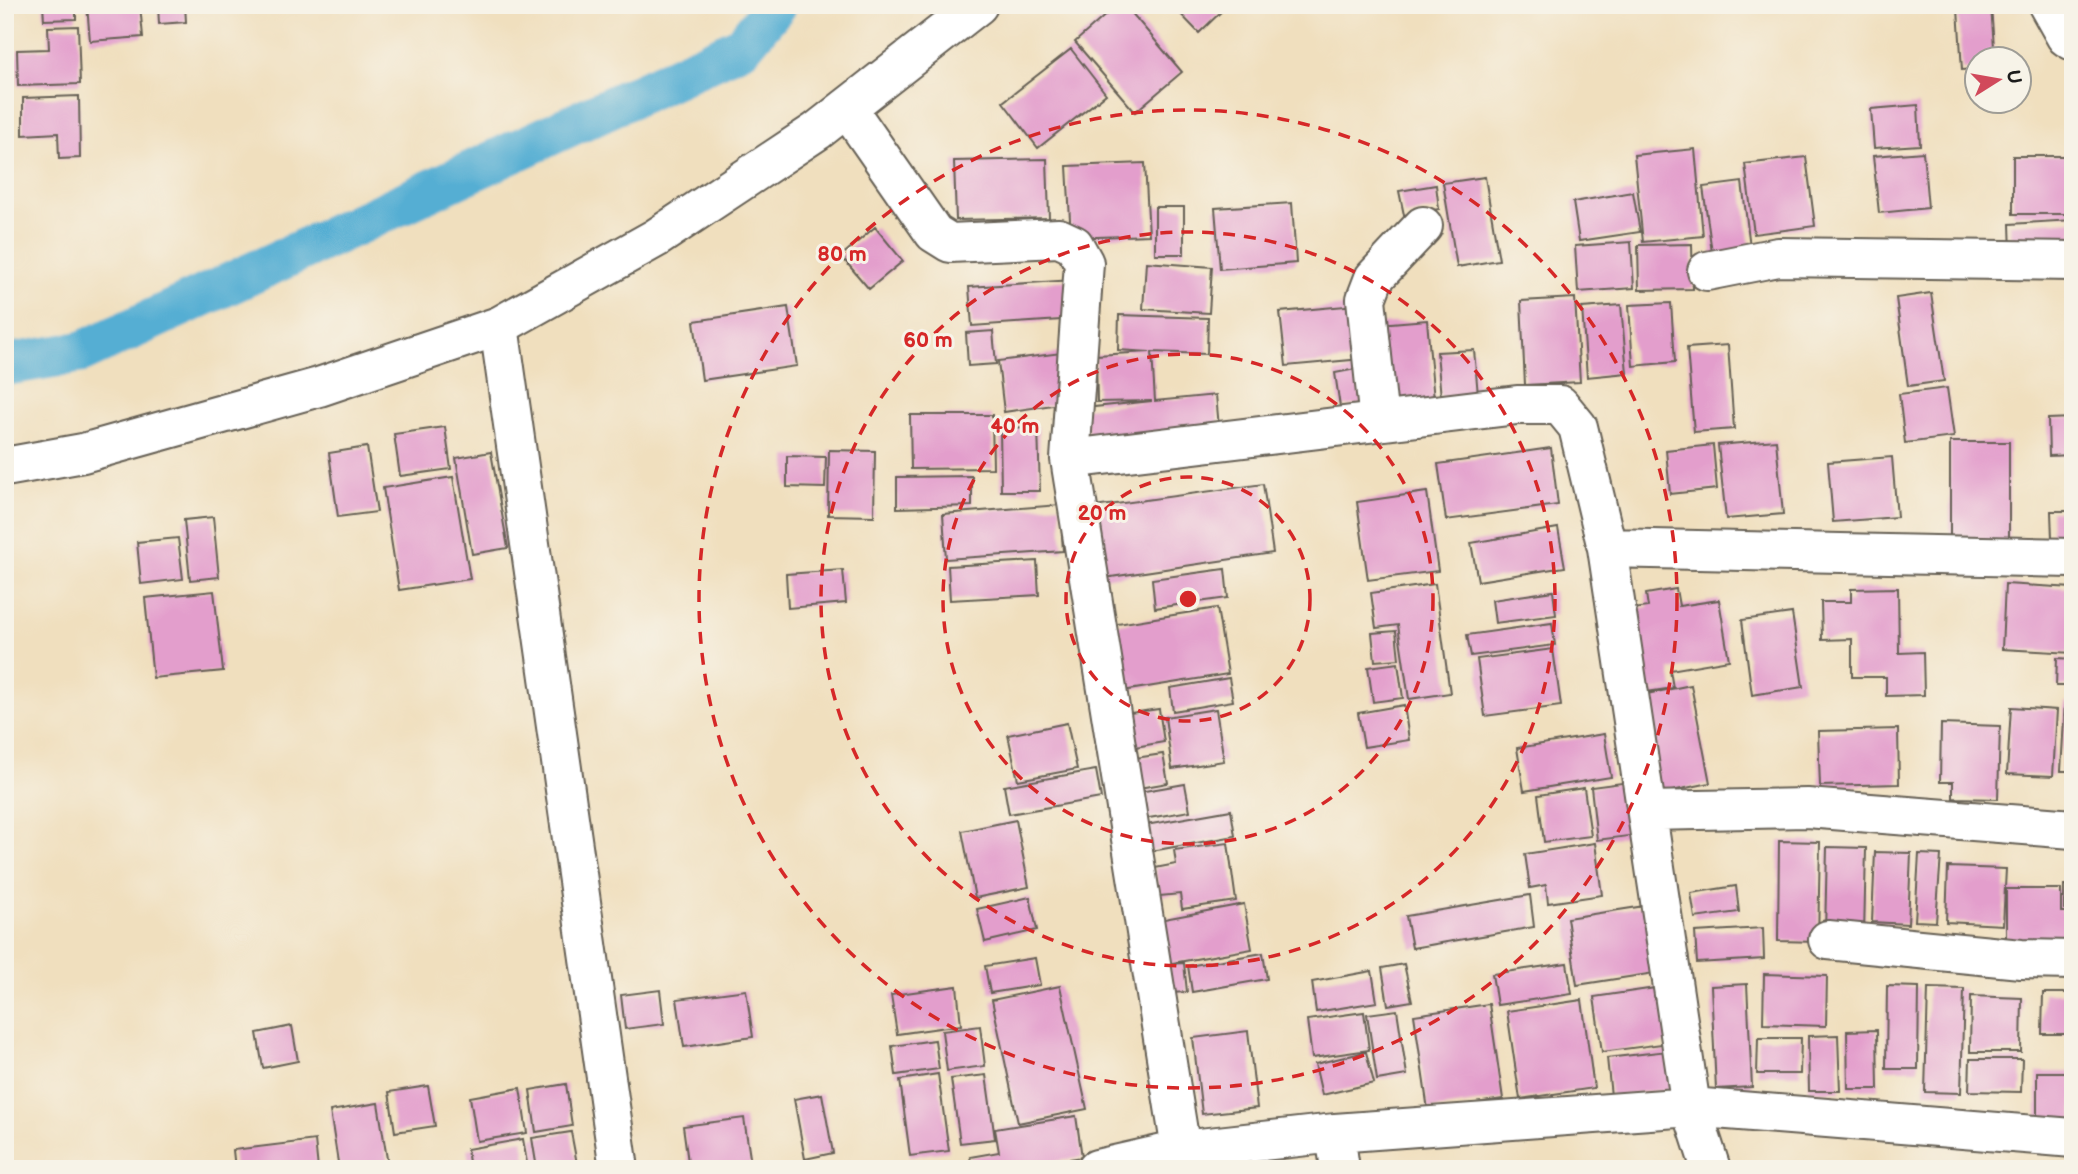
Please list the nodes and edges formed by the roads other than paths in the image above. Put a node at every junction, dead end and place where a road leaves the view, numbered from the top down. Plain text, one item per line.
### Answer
1 (978, 5) edge
2 (2048, 5) edge
3 (2073, 41) edge
4 (847, 108) junction
5 (1423, 226) dead end
6 (2073, 261) edge
7 (1707, 271) dead end
8 (499, 326) junction
9 (1379, 422) junction
10 (1070, 458) junction
11 (5, 467) edge
12 (1607, 548) junction
13 (2073, 558) edge
14 (1647, 811) junction
15 (2073, 829) edge
16 (1828, 940) dead end
17 (2073, 960) edge
18 (1691, 1107) junction
19 (2073, 1138) edge
20 (1181, 1150) junction
21 (1337, 1151) edge
22 (1108, 1168) edge
23 (619, 1169) edge
24 (1711, 1169) edge

1 - 4 street
2 - 3 street
4 - 8 street
4 - 10 street
5 - 9 street
6 - 7 street
8 - 11 street
8 - 23 street
9 - 10 street
9 - 12 street
10 - 20 street
12 - 13 street
12 - 14 street
14 - 15 street
14 - 18 street
16 - 17 street
18 - 19 street
18 - 21 street
18 - 24 street
20 - 21 street
20 - 22 street

